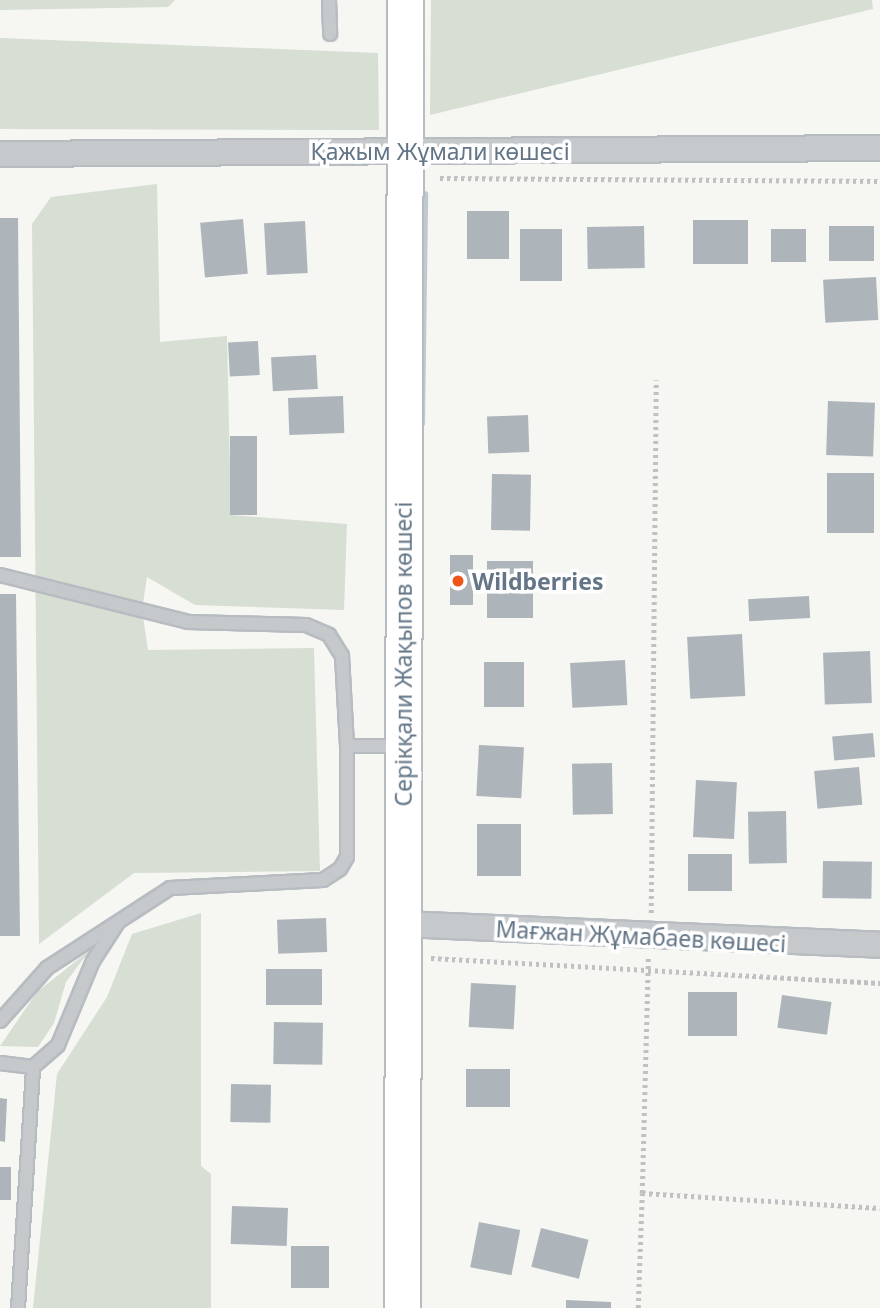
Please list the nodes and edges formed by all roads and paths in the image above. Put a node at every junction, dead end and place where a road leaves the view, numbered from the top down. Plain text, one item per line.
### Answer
1 (329, 0) edge
2 (405, 0) edge
3 (330, 34) dead end
4 (880, 148) edge
5 (0, 154) edge
6 (404, 164) junction
7 (880, 181) edge
8 (656, 380) dead end
9 (0, 575) edge
10 (347, 746) junction
11 (403, 746) junction
12 (119, 921) junction
13 (651, 938) junction
14 (402, 940) junction
15 (880, 945) edge
16 (646, 969) junction
17 (880, 983) edge
18 (0, 1021) edge
19 (0, 1063) edge
20 (33, 1067) junction
21 (642, 1193) junction
22 (880, 1208) edge
23 (18, 1308) edge
24 (402, 1308) edge
25 (638, 1308) edge

1 - 3 lane
2 - 6 main road, Серікқали Жақыпов көшесі
4 - 6 street, Қажым Жұмали көшесі
5 - 6 street, Қажым Жұмали көшесі
6 - 7 path
6 - 11 main road, Серікқали Жақыпов көшесі
8 - 13 path
9 - 10 lane
10 - 11 lane
10 - 12 lane
11 - 14 main road, Серікқали Жақыпов көшесі
12 - 18 lane
12 - 20 lane
13 - 14 street, Мағжан Жұмабаев көшесі
13 - 15 street, Мағжан Жұмабаев көшесі
13 - 16 path
14 - 16 path
14 - 24 main road, Серікқали Жақыпов көшесі
16 - 17 path
16 - 21 path
19 - 20 lane
20 - 23 lane
21 - 22 path
21 - 25 path

